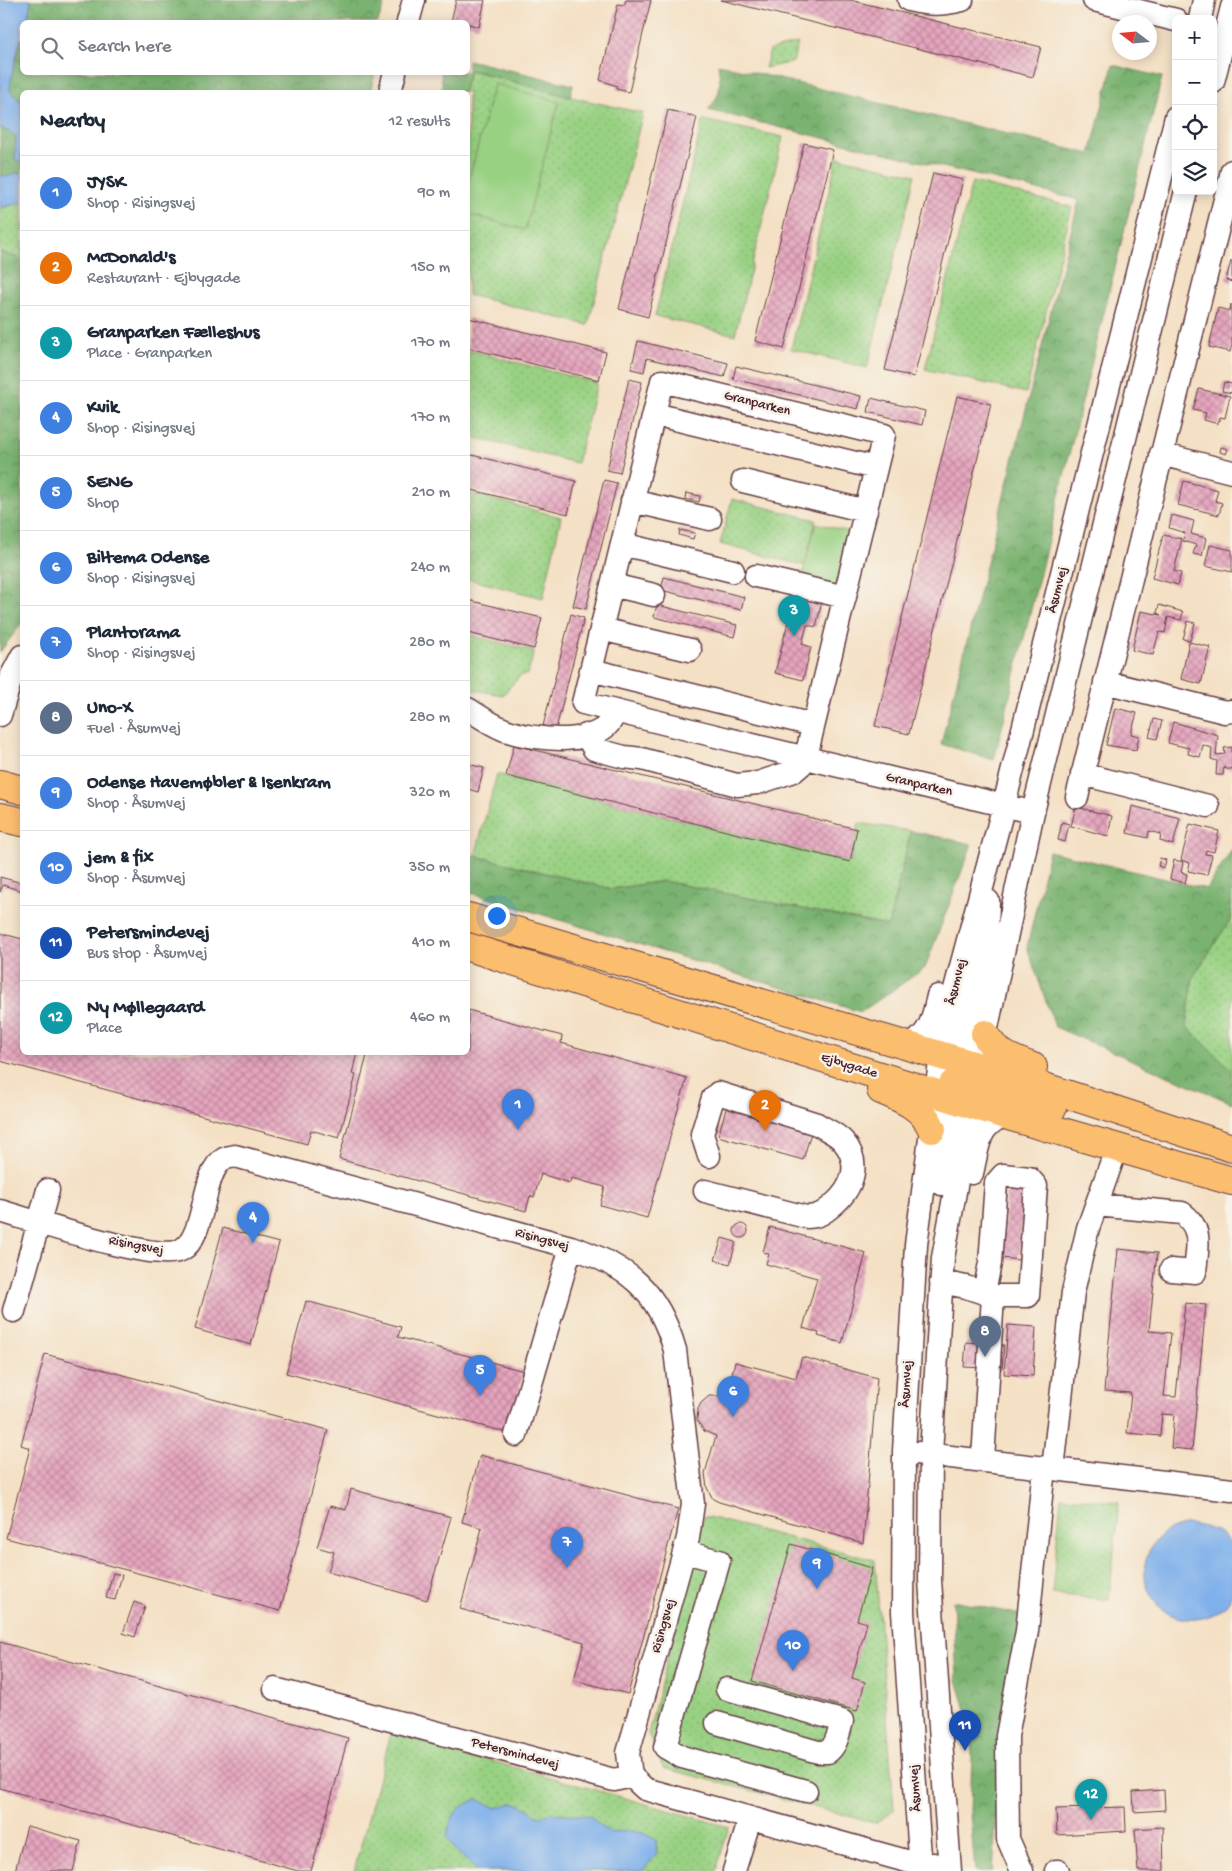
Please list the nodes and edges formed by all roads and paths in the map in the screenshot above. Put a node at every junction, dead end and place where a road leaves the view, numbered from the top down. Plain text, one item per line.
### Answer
1 (414, 0) edge
2 (909, 0) edge
3 (962, 0) edge
4 (1094, 0) edge
5 (1204, 0) edge
6 (1232, 7) edge
7 (1201, 15) edge
8 (1172, 19) edge
9 (409, 20) edge
10 (1224, 32) edge
11 (1217, 64) edge
12 (394, 75) edge
13 (390, 90) edge
14 (1172, 133) edge
15 (1232, 171) edge
16 (1185, 195) edge
17 (654, 414) junction
18 (1161, 454) junction
19 (876, 468) junction
20 (1232, 472) edge
21 (743, 481) dead end
22 (632, 501) junction
23 (866, 511) junction
24 (710, 519) dead end
25 (622, 544) junction
26 (733, 571) dead end
27 (756, 576) dead end
28 (612, 585) junction
29 (654, 595) dead end
30 (845, 597) junction
31 (601, 629) junction
32 (690, 650) dead end
33 (20, 660) edge
34 (590, 670) junction
35 (1105, 682) junction
36 (470, 710) edge
37 (615, 711) junction
38 (1232, 712) edge
39 (0, 715) edge
40 (813, 725) junction
41 (586, 735) junction
42 (806, 757) junction
43 (1082, 774) junction
44 (0, 784) edge
45 (20, 789) edge
46 (1077, 797) dead end
47 (0, 801) edge
48 (1004, 805) junction
49 (20, 806) edge
50 (1208, 806) dead end
51 (1032, 812) junction
52 (0, 816) edge
53 (20, 821) edge
54 (988, 870) junction
55 (470, 918) edge
56 (470, 948) edge
57 (668, 1009) junction
58 (985, 1034) junction
59 (908, 1046) junction
60 (814, 1055) junction
61 (956, 1080) junction
62 (1008, 1116) junction
63 (932, 1129) junction
64 (1196, 1136) junction
65 (1117, 1147) junction
66 (1232, 1148) edge
67 (709, 1156) dead end
68 (1232, 1181) edge
69 (48, 1190) dead end
70 (705, 1190) dead end
71 (1096, 1205) junction
72 (0, 1211) edge
73 (40, 1222) junction
74 (571, 1247) junction
75 (943, 1258) junction
76 (1171, 1270) dead end
77 (941, 1282) junction
78 (988, 1294) junction
79 (14, 1312) dead end
80 (516, 1434) dead end
81 (904, 1452) junction
82 (931, 1454) junction
83 (983, 1460) junction
84 (1048, 1468) junction
85 (1232, 1490) edge
86 (685, 1552) junction
87 (275, 1688) dead end
88 (727, 1689) dead end
89 (717, 1723) dead end
90 (631, 1776) junction
91 (806, 1791) dead end
92 (750, 1819) junction
93 (950, 1867) edge
94 (921, 1868) edge
95 (734, 1871) edge
96 (1022, 1871) edge

1 - 9 street
2 - 3 street
4 - 8 street
5 - 7 street
6 - 10 street
10 - 11 street
12 - 13 street
14 - 48 street, Åsumvej
15 - 18 street
16 - 51 street, Åsumvej
17 - 19 street
17 - 19 street, Granparken
17 - 22 street, Granparken
18 - 20 street
18 - 35 street
19 - 23 street, Granparken
21 - 23 street
22 - 24 street
22 - 25 street, Granparken
23 - 30 street, Granparken
25 - 26 street
25 - 28 street, Granparken
27 - 30 street
28 - 29 street
28 - 31 street, Granparken
30 - 40 street, Granparken
31 - 32 street
31 - 34 street, Granparken
33 - 39 street
34 - 37 street, Granparken
34 - 40 street
35 - 38 street
35 - 43 street
36 - 41 street
37 - 41 street
37 - 42 street, Granparken
40 - 42 street, Granparken
41 - 42 street
42 - 48 street, Granparken
43 - 46 street
43 - 50 street
44 - 45 main road
47 - 49 main road
48 - 51 street, Granparken
48 - 54 street, Åsumvej
51 - 58 street, Åsumvej
52 - 53 main road
54 - 59 street
54 - 61 street
55 - 59 main road, Ejbygade
56 - 57 main road, Ejbygade
57 - 60 main road, Ejbygade
57 - 61 main road
58 - 61 street, Åsumvej
58 - 64 main road
59 - 61 main road, Ejbygade
60 - 61 main road, Ejbygade
60 - 63 main road
61 - 62 main road, Ejbygade
61 - 63 street, Åsumvej
61 - 64 main road, Ejbygade
61 - 75 street, Åsumvej
62 - 65 main road, Ejbygade
62 - 75 street
63 - 81 street, Åsumvej
64 - 66 main road, Ejbygade
65 - 68 main road, Ejbygade
65 - 71 street
67 - 70 street
69 - 73 street
71 - 76 street
71 - 84 street
72 - 73 street, Risingsvej
73 - 74 street, Risingsvej
73 - 79 street
74 - 80 street
74 - 86 street, Risingsvej
75 - 77 street, Åsumvej
77 - 78 street
77 - 82 street, Åsumvej
78 - 78 street
78 - 83 street
81 - 82 street
81 - 94 street, Åsumvej
82 - 83 street
82 - 93 street, Åsumvej
83 - 84 street
84 - 85 street
84 - 96 street
86 - 90 street, Risingsvej
86 - 91 street
87 - 90 street, Petersmindevej
88 - 89 street
90 - 92 street
92 - 94 street
92 - 95 street
93 - 94 street

